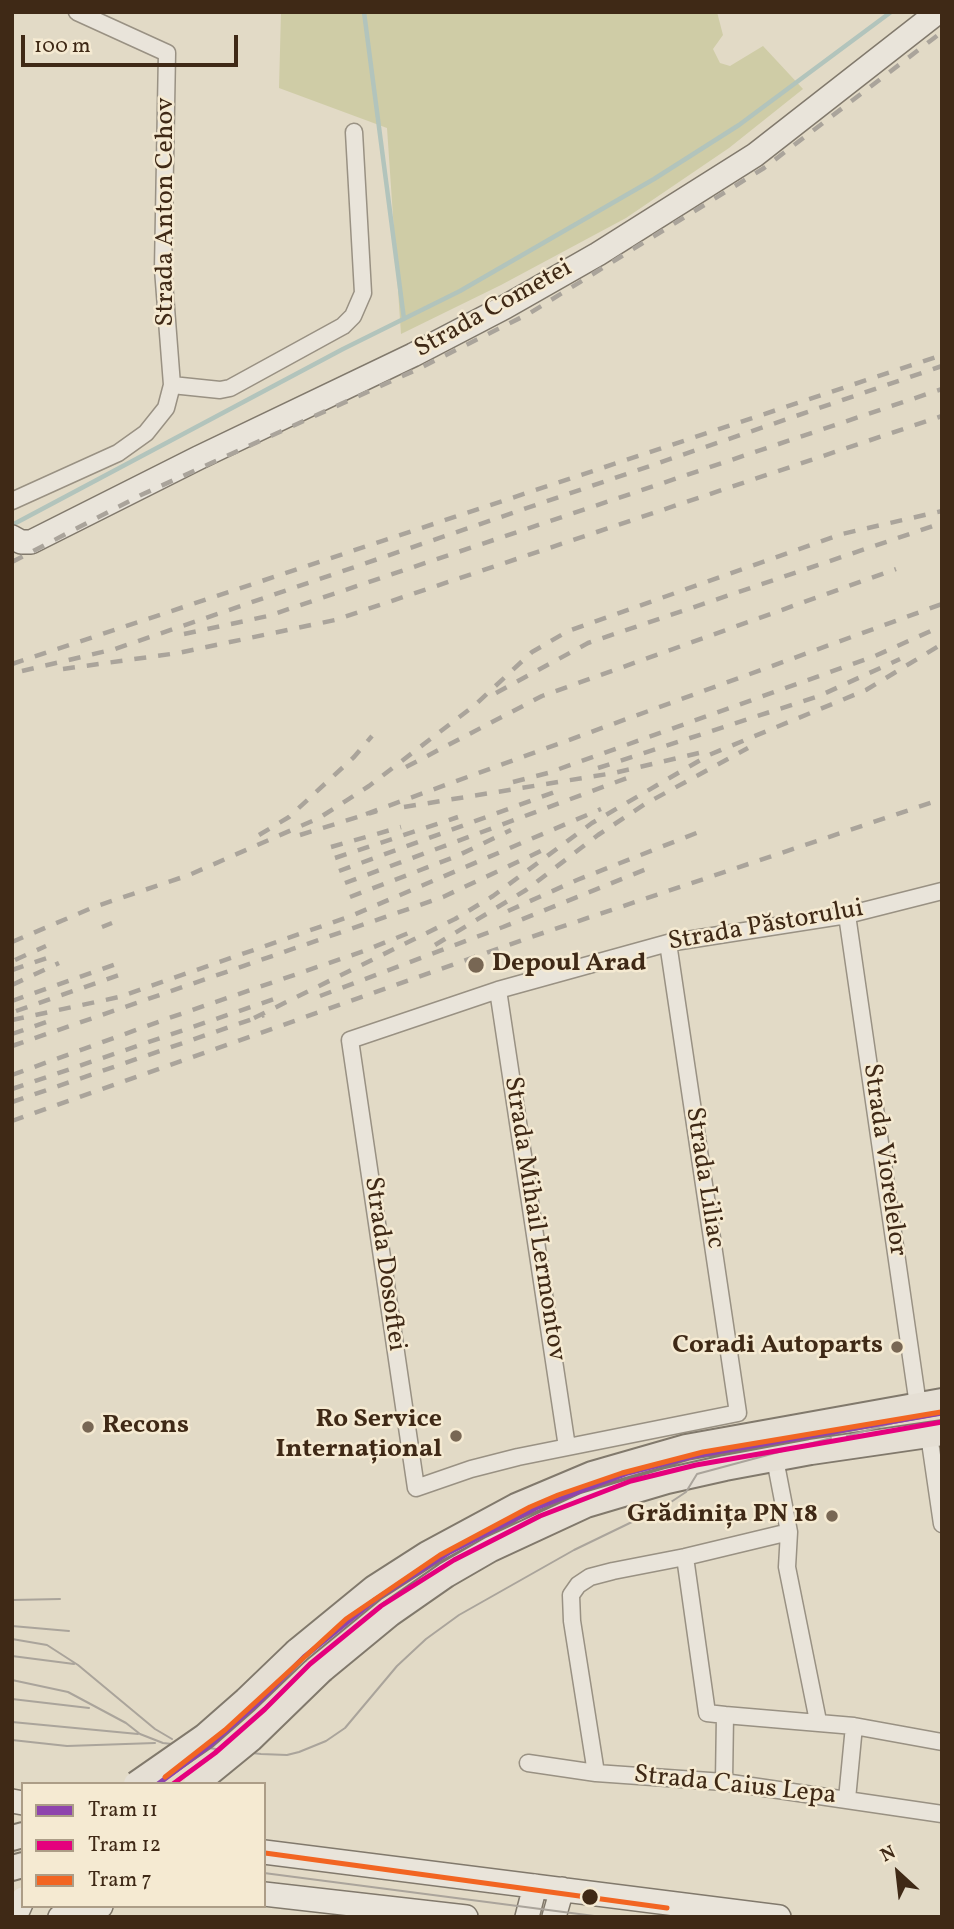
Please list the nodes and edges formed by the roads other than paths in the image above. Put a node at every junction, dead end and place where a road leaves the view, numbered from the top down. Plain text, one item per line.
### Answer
1 (77, 12) edge
2 (938, 12) edge
3 (354, 132) dead end
4 (172, 385) junction
5 (12, 502) edge
6 (13, 538) edge
7 (942, 891) edge
8 (847, 915) junction
9 (668, 943) junction
10 (498, 990) junction
11 (350, 1040) joint
12 (930, 1403) edge
13 (935, 1434) edge
14 (568, 1447) junction
15 (775, 1459) junction
16 (942, 1524) edge
17 (789, 1532) junction
18 (685, 1557) junction
19 (725, 1718) junction
20 (818, 1721) junction
21 (854, 1726) junction
22 (942, 1742) edge
23 (528, 1763) dead end
24 (596, 1773) junction
25 (139, 1782) edge
26 (198, 1782) edge
27 (724, 1783) junction
28 (847, 1799) junction
29 (942, 1814) edge
30 (266, 1852) edge
31 (536, 1886) junction
32 (562, 1889) junction
33 (266, 1894) edge
34 (94, 1908) edge
35 (60, 1917) edge
36 (466, 1917) edge
37 (527, 1917) edge
38 (554, 1917) edge
39 (779, 1917) edge

1 - 4 street, Strada Anton Cehov
2 - 6 street, Strada Cometei
3 - 4 street
4 - 5 street
7 - 8 street, Strada Păstorului
8 - 9 street, Strada Păstorului
8 - 12 street, Strada Viorelelor
9 - 10 street, Strada Păstorului
9 - 14 street, Strada Liliac
10 - 11 street, Strada Păstorului
10 - 14 street, Strada Mihail Lermontov
11 - 14 street, Strada Dosoftei
12 - 25 main road, bridge
13 - 15 main road
13 - 16 street
15 - 17 street
15 - 26 main road, bridge
17 - 18 street
17 - 20 street
18 - 19 street
18 - 24 street
19 - 20 street
19 - 27 street
20 - 21 street
21 - 22 street
21 - 28 street
23 - 24 street, Strada Caius Lepa
24 - 27 street, Strada Caius Lepa
27 - 28 street, Strada Caius Lepa
28 - 29 street, Strada Caius Lepa
30 - 31 street
31 - 32 street
31 - 37 street
32 - 38 street
32 - 39 street
33 - 36 street
34 - 35 street

